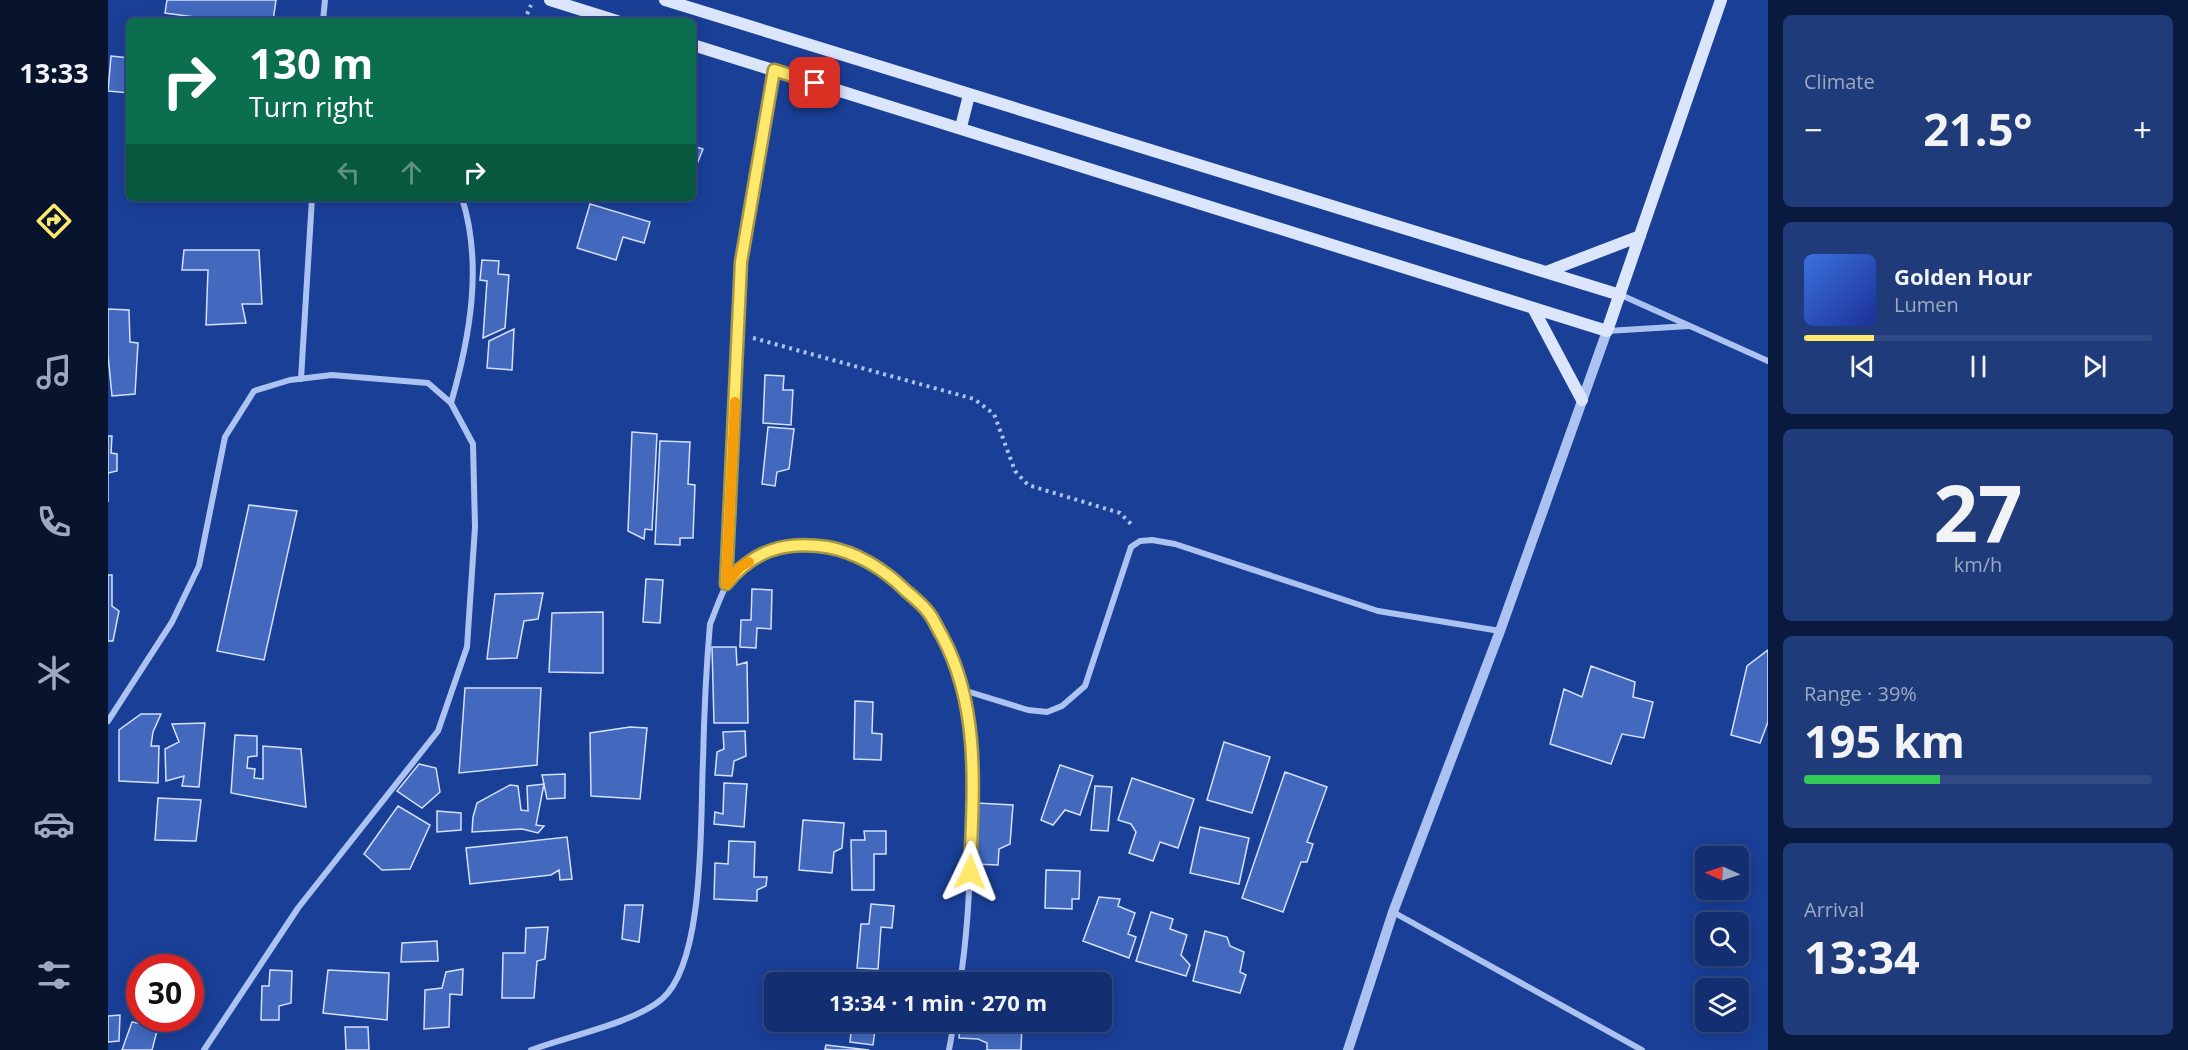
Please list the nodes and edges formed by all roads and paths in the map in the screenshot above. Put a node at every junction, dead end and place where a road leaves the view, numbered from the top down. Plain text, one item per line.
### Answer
1 (325, 0) edge
2 (534, 0) edge
3 (550, 0) edge
4 (665, 0) edge
5 (1721, 0) edge
6 (323, 18) edge
7 (525, 18) edge
8 (607, 18) edge
9 (696, 46) edge
10 (774, 70) junction
11 (969, 95) junction
12 (961, 127) junction
13 (312, 201) edge
14 (463, 201) edge
15 (1640, 236) junction
16 (1546, 272) junction
17 (1620, 295) junction
18 (1533, 308) junction
19 (1689, 326) junction
20 (1607, 331) junction
21 (738, 334) junction
22 (1768, 361) edge
23 (301, 378) junction
24 (1582, 400) junction
25 (451, 403) junction
26 (1140, 541) junction
27 (726, 584) junction
28 (1500, 632) junction
29 (963, 690) junction
30 (108, 721) edge
31 (1393, 912) junction
32 (962, 972) edge
33 (952, 1032) edge
34 (204, 1050) edge
35 (531, 1050) edge
36 (949, 1050) edge
37 (1348, 1050) edge
38 (1641, 1050) edge

1 - 6 street
2 - 7 path
3 - 8 main road
4 - 11 main road
5 - 15 main road
9 - 10 main road
10 - 12 main road
10 - 21 street
11 - 12 main road
11 - 16 main road
12 - 18 main road
13 - 23 street
14 - 25 street
15 - 16 main road
15 - 17 main road
16 - 17 main road
17 - 19 street
17 - 20 main road
18 - 20 main road
18 - 24 main road
19 - 20 street
19 - 22 street
20 - 24 street
21 - 26 path
21 - 27 street
23 - 25 street
23 - 30 street
24 - 28 street
25 - 34 street
26 - 28 street
26 - 29 street
27 - 29 street
27 - 35 street
28 - 31 street
29 - 32 street
31 - 37 street
31 - 38 street
33 - 36 street

